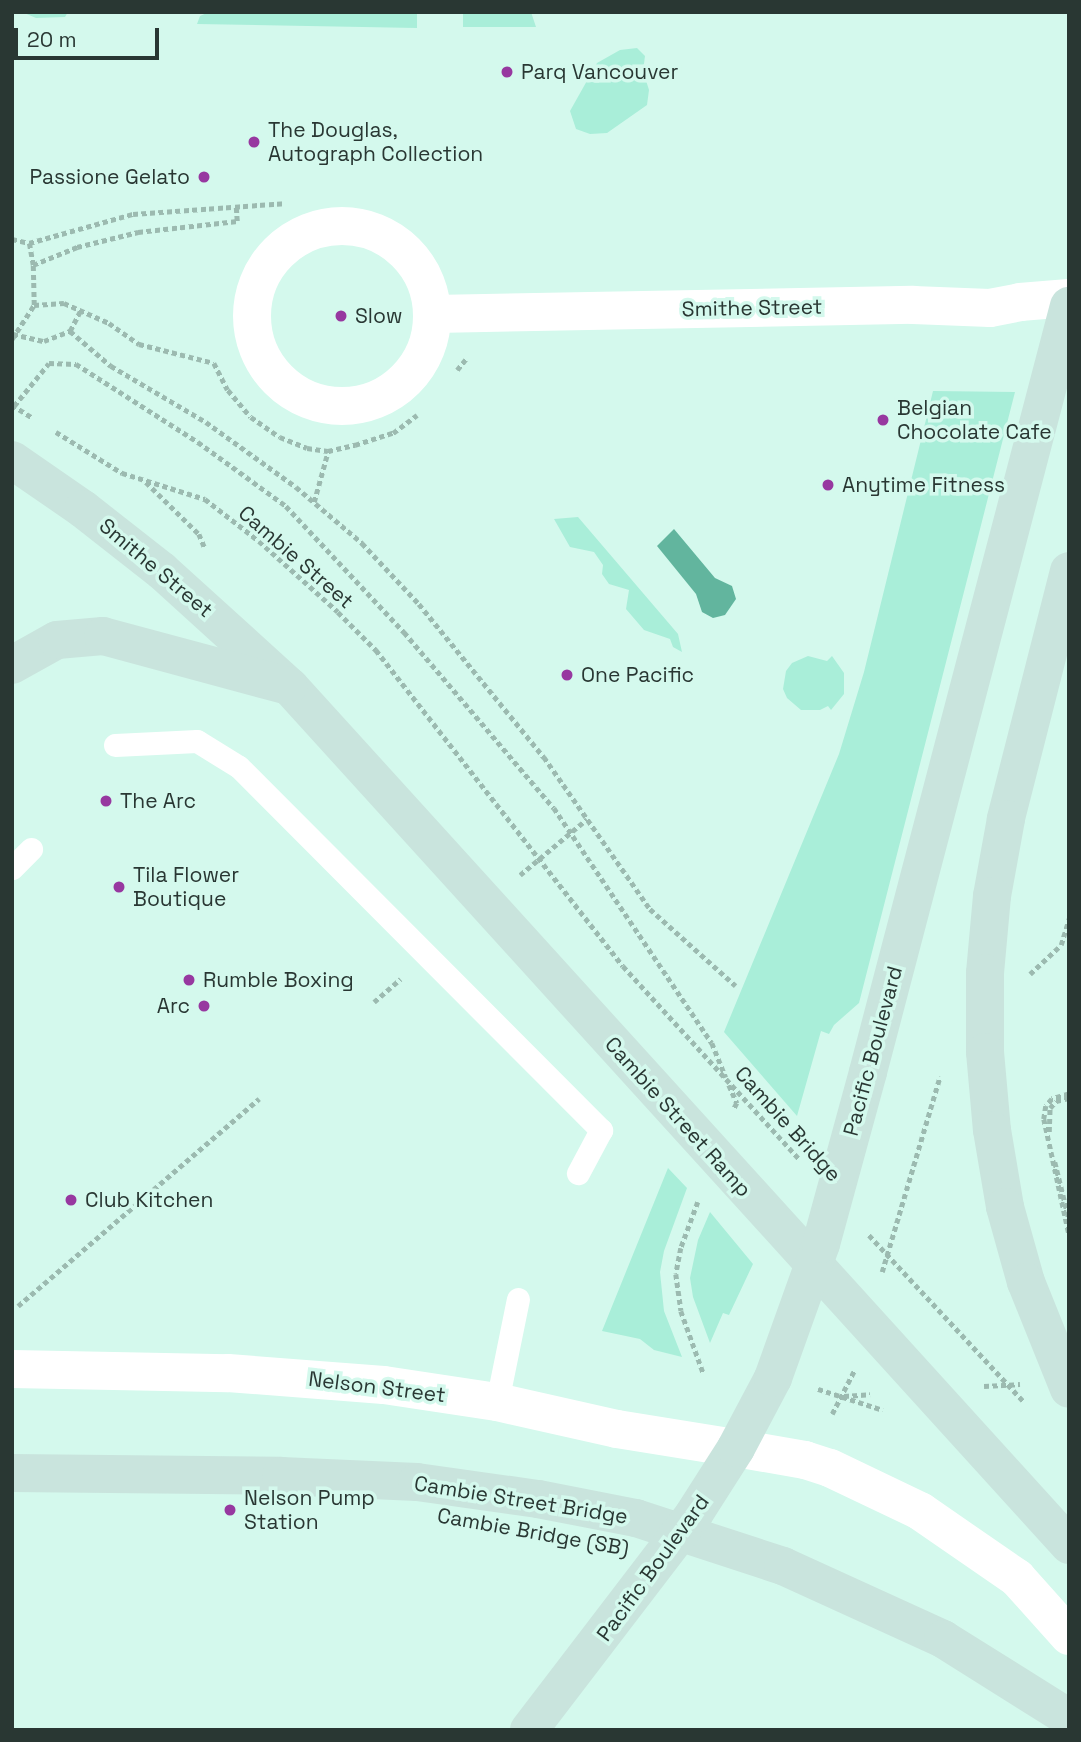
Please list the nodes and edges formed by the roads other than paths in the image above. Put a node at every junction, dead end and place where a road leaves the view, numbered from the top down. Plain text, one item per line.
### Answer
1 (1069, 298) edge
2 (1069, 306) edge
3 (434, 314) junction
4 (12, 460) edge
5 (1069, 571) edge
6 (12, 665) edge
7 (290, 687) junction
8 (114, 745) dead end
9 (31, 849) dead end
10 (12, 868) edge
11 (578, 1174) dead end
12 (518, 1299) dead end
13 (12, 1369) edge
14 (1069, 1389) edge
15 (496, 1402) junction
16 (736, 1448) junction
17 (12, 1473) edge
18 (1069, 1545) edge
19 (1069, 1636) edge
20 (1069, 1718) edge
21 (529, 1730) edge

1 - 3 street, Smithe Street
2 - 16 main road, Pacific Boulevard
3 - 3 street
4 - 7 main road, Smithe Street
5 - 14 main road
6 - 7 main road
7 - 18 main road, Cambie Street Ramp
8 - 11 lane
9 - 10 lane
12 - 15 lane
13 - 15 street, Nelson Street
15 - 16 street, Nelson Street
16 - 19 street, Nelson Street
16 - 21 main road, Pacific Boulevard
17 - 20 main road, Cambie Street Bridge

